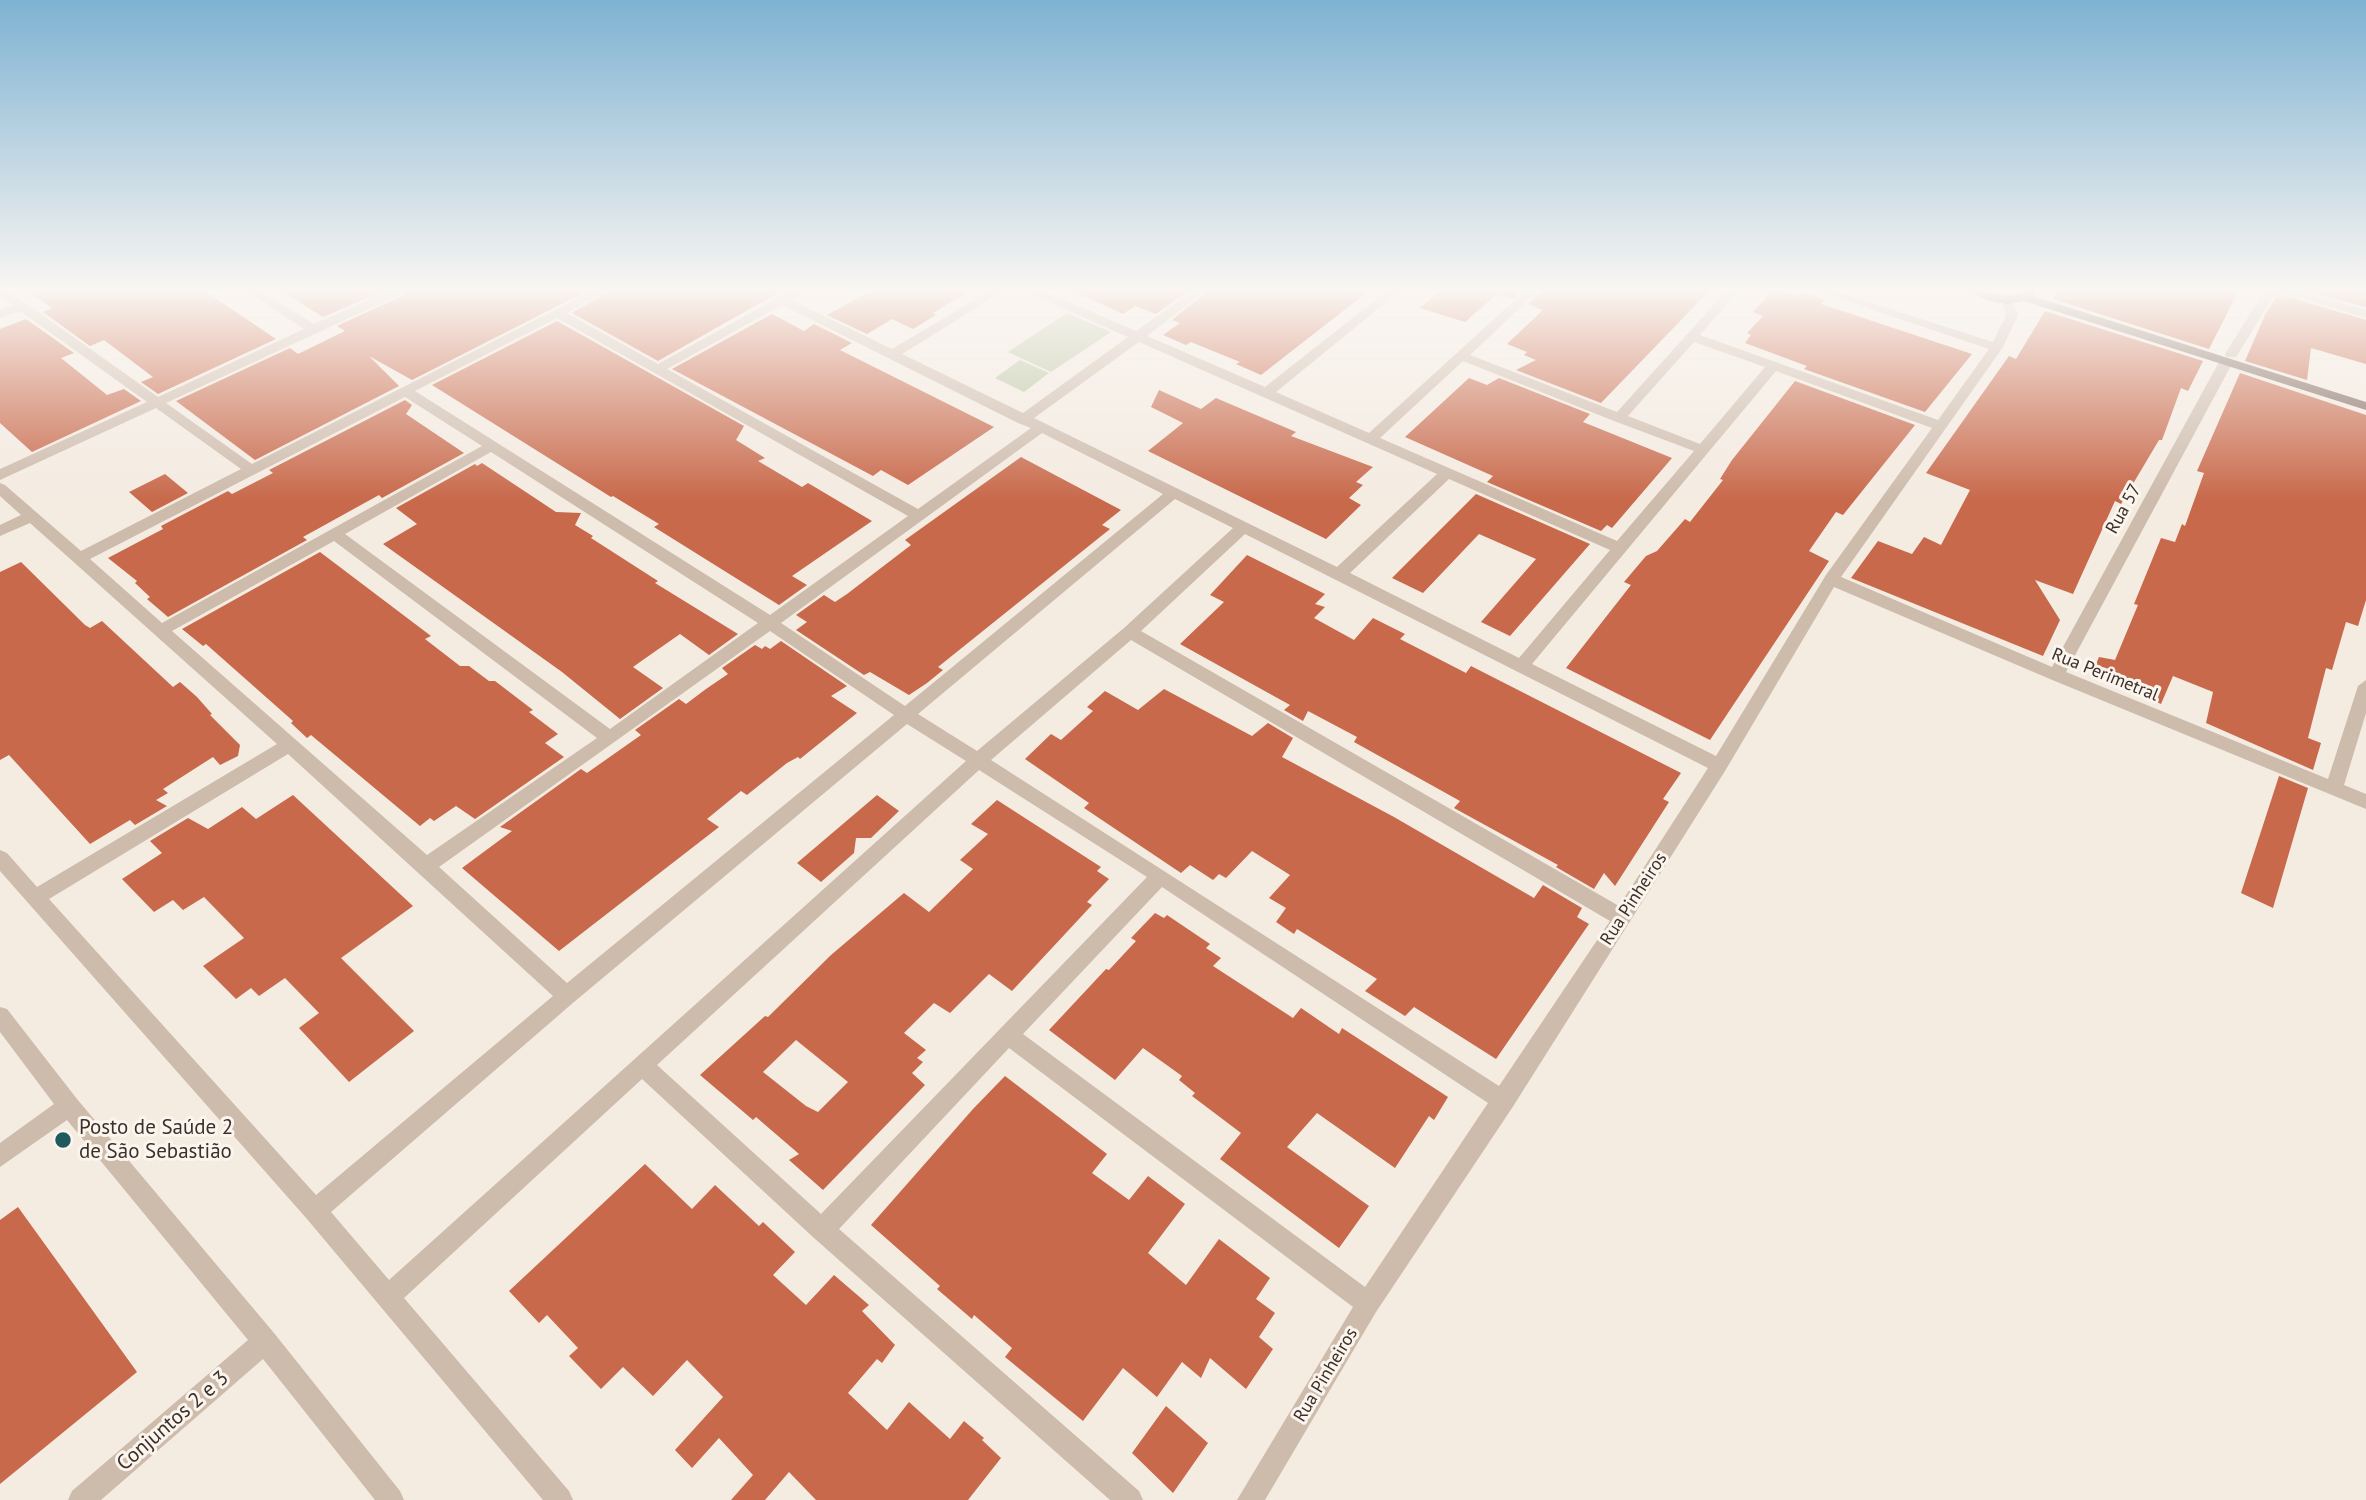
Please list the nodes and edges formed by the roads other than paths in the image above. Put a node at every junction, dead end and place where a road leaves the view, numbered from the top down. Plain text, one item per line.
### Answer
1 (99, 360) edge
2 (246, 360) edge
3 (465, 360) edge
4 (642, 360) edge
5 (674, 360) edge
6 (907, 360) edge
7 (1104, 360) edge
8 (1195, 360) edge
9 (1307, 360) edge
10 (1457, 360) edge
11 (1471, 360) edge
12 (1669, 360) edge
13 (1756, 360) edge
14 (1988, 360) edge
15 (2227, 360) edge
16 (2234, 360) edge
17 (2235, 360) edge
18 (1773, 366) junction
19 (658, 369) junction
20 (405, 391) junction
21 (1268, 392) junction
22 (2366, 396) edge
23 (158, 401) junction
24 (2366, 406) edge
25 (1619, 418) junction
26 (1023, 420) junction
27 (1941, 426) junction
28 (1040, 428) junction
29 (1371, 438) junction
30 (492, 446) junction
31 (1701, 449) junction
32 (251, 470) junction
33 (1446, 473) junction
34 (0, 475) edge
35 (0, 488) edge
36 (1172, 494) junction
37 (918, 515) junction
38 (31, 516) junction
39 (1242, 528) junction
40 (0, 531) edge
41 (335, 534) junction
42 (1619, 548) junction
43 (78, 559) junction
44 (1339, 574) junction
45 (1831, 579) junction
46 (769, 622) junction
47 (160, 631) junction
48 (1130, 632) junction
49 (1521, 666) junction
50 (2056, 675) junction
51 (2366, 686) edge
52 (905, 714) junction
53 (610, 738) junction
54 (288, 746) junction
55 (979, 760) junction
56 (1719, 766) junction
57 (2334, 789) junction
58 (2366, 802) edge
59 (0, 858) edge
60 (426, 866) junction
61 (1160, 876) junction
62 (36, 897) junction
63 (1622, 919) junction
64 (567, 996) junction
65 (0, 1016) edge
66 (1008, 1035) junction
67 (642, 1065) junction
68 (1504, 1101) junction
69 (69, 1107) junction
70 (0, 1156) edge
71 (315, 1211) junction
72 (822, 1230) junction
73 (387, 1297) junction
74 (1368, 1304) junction
75 (265, 1342) junction
76 (81, 1500) edge
77 (391, 1500) edge
78 (559, 1500) edge
79 (1130, 1500) edge
80 (1251, 1500) edge

1 - 23 street
2 - 23 street
3 - 20 street
4 - 19 street
5 - 19 street
6 - 26 street
7 - 26 street
8 - 21 street
9 - 21 street
10 - 29 street
11 - 25 street
12 - 25 street
13 - 18 street
14 - 27 street, Rua Pinheiros
15 - 50 street, Rua 57
16 - 24 main road
17 - 22 main road
18 - 27 street
18 - 31 street
19 - 37 street
20 - 30 street
20 - 32 street
21 - 29 street
23 - 32 street
23 - 34 street
25 - 31 street
26 - 28 street
27 - 45 street, Rua Pinheiros
28 - 36 street
28 - 37 street
29 - 33 street
30 - 41 street
30 - 46 street
31 - 42 street
32 - 43 street
33 - 42 street
33 - 44 street
35 - 38 street
36 - 39 street
36 - 52 street
37 - 46 street
38 - 40 street
38 - 43 street
39 - 44 street
39 - 48 street
41 - 47 street
41 - 53 street
42 - 49 street
43 - 47 street
44 - 49 street
45 - 50 street, Rua Perimetral
45 - 56 street, Rua Pinheiros
46 - 52 street
46 - 53 street
47 - 54 street
48 - 55 street
48 - 63 street
49 - 56 street
50 - 57 street, Rua Perimetral
51 - 57 street
52 - 55 street
52 - 64 street
53 - 60 street
54 - 60 street
54 - 62 street
55 - 61 street
55 - 67 street
56 - 63 street, Rua Pinheiros
57 - 58 street, Rua Perimetral
59 - 62 street
60 - 64 street
61 - 66 street
61 - 68 street
62 - 71 street
63 - 68 street, Rua Pinheiros
64 - 71 street
65 - 69 street
66 - 72 street
66 - 74 street
67 - 72 street
67 - 73 street
68 - 74 street, Rua Pinheiros
69 - 70 street
69 - 75 street
71 - 73 street
72 - 79 street
73 - 78 street
74 - 80 street, Rua Pinheiros
75 - 76 street, Conjuntos 2 e 3
75 - 77 street

